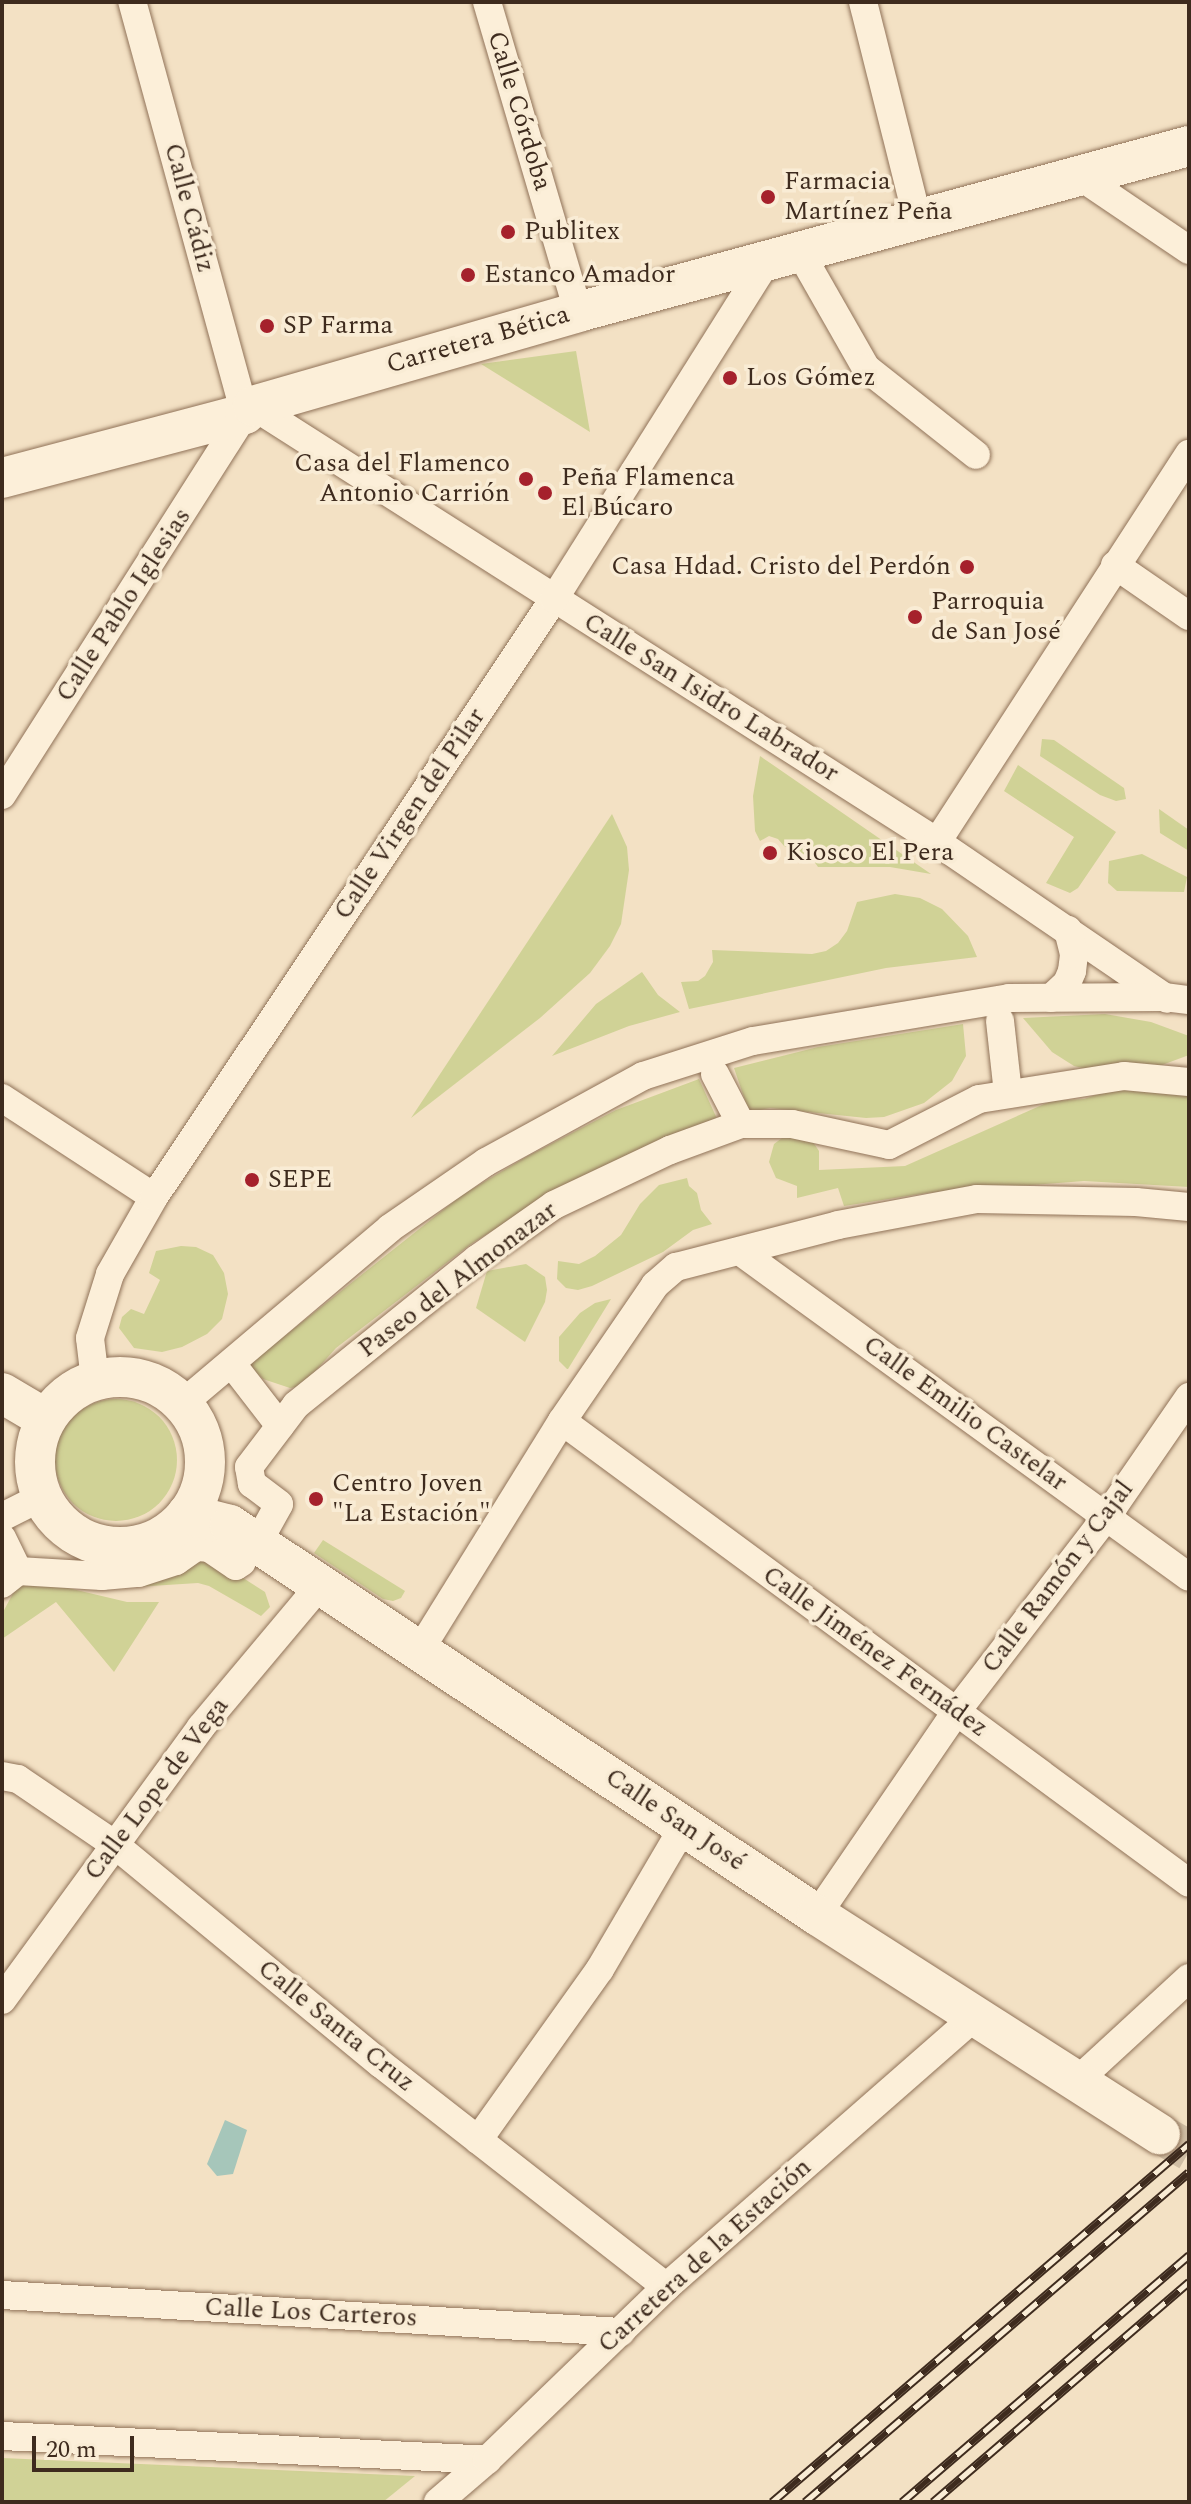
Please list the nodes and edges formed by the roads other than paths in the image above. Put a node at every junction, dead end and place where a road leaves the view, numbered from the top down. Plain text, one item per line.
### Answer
1 (132, 2) edge
2 (487, 2) edge
3 (863, 2) edge
4 (1189, 146) edge
5 (1081, 177) junction
6 (918, 221) junction
7 (1189, 250) edge
8 (784, 257) junction
9 (578, 312) junction
10 (249, 410) junction
11 (1189, 454) edge
12 (976, 455) dead end
13 (2, 478) edge
14 (1115, 565) junction
15 (554, 599) junction
16 (1189, 616) edge
17 (2, 795) edge
18 (937, 842) junction
19 (1068, 930) junction
20 (1051, 998) junction
21 (1177, 998) edge
22 (1189, 1018) edge
23 (1000, 1021) dead end
24 (715, 1074) dead end
25 (1189, 1082) edge
26 (1008, 1094) junction
27 (2, 1098) edge
28 (741, 1124) junction
29 (154, 1197) junction
30 (1189, 1207) edge
31 (741, 1252) junction
32 (239, 1373) dead end
33 (95, 1380) junction
34 (2, 1393) edge
35 (1189, 1397) edge
36 (182, 1404) junction
37 (46, 1419) junction
38 (562, 1421) junction
39 (280, 1426) junction
40 (42, 1497) junction
41 (187, 1514) junction
42 (1107, 1516) junction
43 (2, 1517) edge
44 (262, 1535) dead end
45 (2, 1538) edge
46 (242, 1562) dead end
47 (1189, 1577) edge
48 (10, 1578) edge
49 (321, 1584) junction
50 (420, 1650) junction
51 (956, 1712) junction
52 (2, 1776) edge
53 (684, 1826) junction
54 (114, 1844) junction
55 (1189, 1883) edge
56 (817, 1915) junction
57 (1189, 1978) edge
58 (2, 2000) edge
59 (977, 2015) junction
60 (1077, 2081) junction
61 (1160, 2134) tunnel mouth
62 (478, 2140) junction
63 (666, 2287) junction
64 (2, 2295) edge
65 (621, 2332) junction
66 (2, 2436) edge
67 (487, 2460) junction
68 (438, 2502) edge

1 - 10 street, Calle Cádiz
2 - 9 street, Calle Córdoba
3 - 6 street
4 - 5 main road, Carretera Bética
5 - 6 main road, Carretera Bética
5 - 7 street
6 - 8 main road, Carretera Bética
8 - 9 main road, Carretera Bética
8 - 12 street
8 - 15 street, Calle Virgen del Pilar
9 - 10 main road, Carretera Bética
10 - 13 main road, Carretera Bética
10 - 15 street, Calle San Isidro Labrador
10 - 17 street, Calle Pablo Iglesias
11 - 14 street
14 - 16 street
14 - 18 street
15 - 18 street, Calle San Isidro Labrador
15 - 29 street, Calle Virgen del Pilar
18 - 19 street, Calle San Isidro Labrador
19 - 20 street
19 - 21 street, Calle San Isidro Labrador
20 - 21 street
20 - 36 street
21 - 22 street, Calle San Isidro Labrador
23 - 26 street
24 - 28 street
25 - 26 street, Paseo del Almonazar
26 - 28 street, Paseo del Almonazar
27 - 29 street
28 - 39 street, Paseo del Almonazar
29 - 33 street, Calle Virgen del Pilar
30 - 31 street
31 - 38 street
31 - 42 street, Calle Emilio Castelar
32 - 39 street
33 - 36 main road
33 - 37 main road
34 - 37 main road
35 - 42 street, Calle Ramón y Cajal
36 - 41 main road
37 - 40 main road
38 - 50 street
38 - 51 street, Calle Jiménez Fernádez
39 - 44 street, Paseo del Almonazar
40 - 41 main road
40 - 43 street
41 - 49 main road, Calle San José
42 - 47 street, Calle Emilio Castelar
42 - 51 street, Calle Ramón y Cajal
45 - 48 street
46 - 48 street
49 - 50 main road, Calle San José
49 - 54 street, Calle Lope de Vega
50 - 53 main road, Calle San José
51 - 55 street, Calle Jiménez Fernádez
51 - 56 street, Calle Ramón y Cajal
52 - 54 street, Calle Santa Cruz
53 - 56 main road, Calle San José
53 - 62 street
54 - 58 street, Calle Lope de Vega
54 - 62 street, Calle Santa Cruz
56 - 59 main road, Calle San José
57 - 60 street
59 - 60 main road, Calle San José
59 - 63 street, Carretera de la Estación
60 - 61 main road, Calle San José
62 - 63 street, Calle Santa Cruz
63 - 65 street, Carretera de la Estación
64 - 65 street, Calle Los Carteros
65 - 67 street, Carretera de la Estación
66 - 67 street
67 - 68 street, Carretera de la Estación

